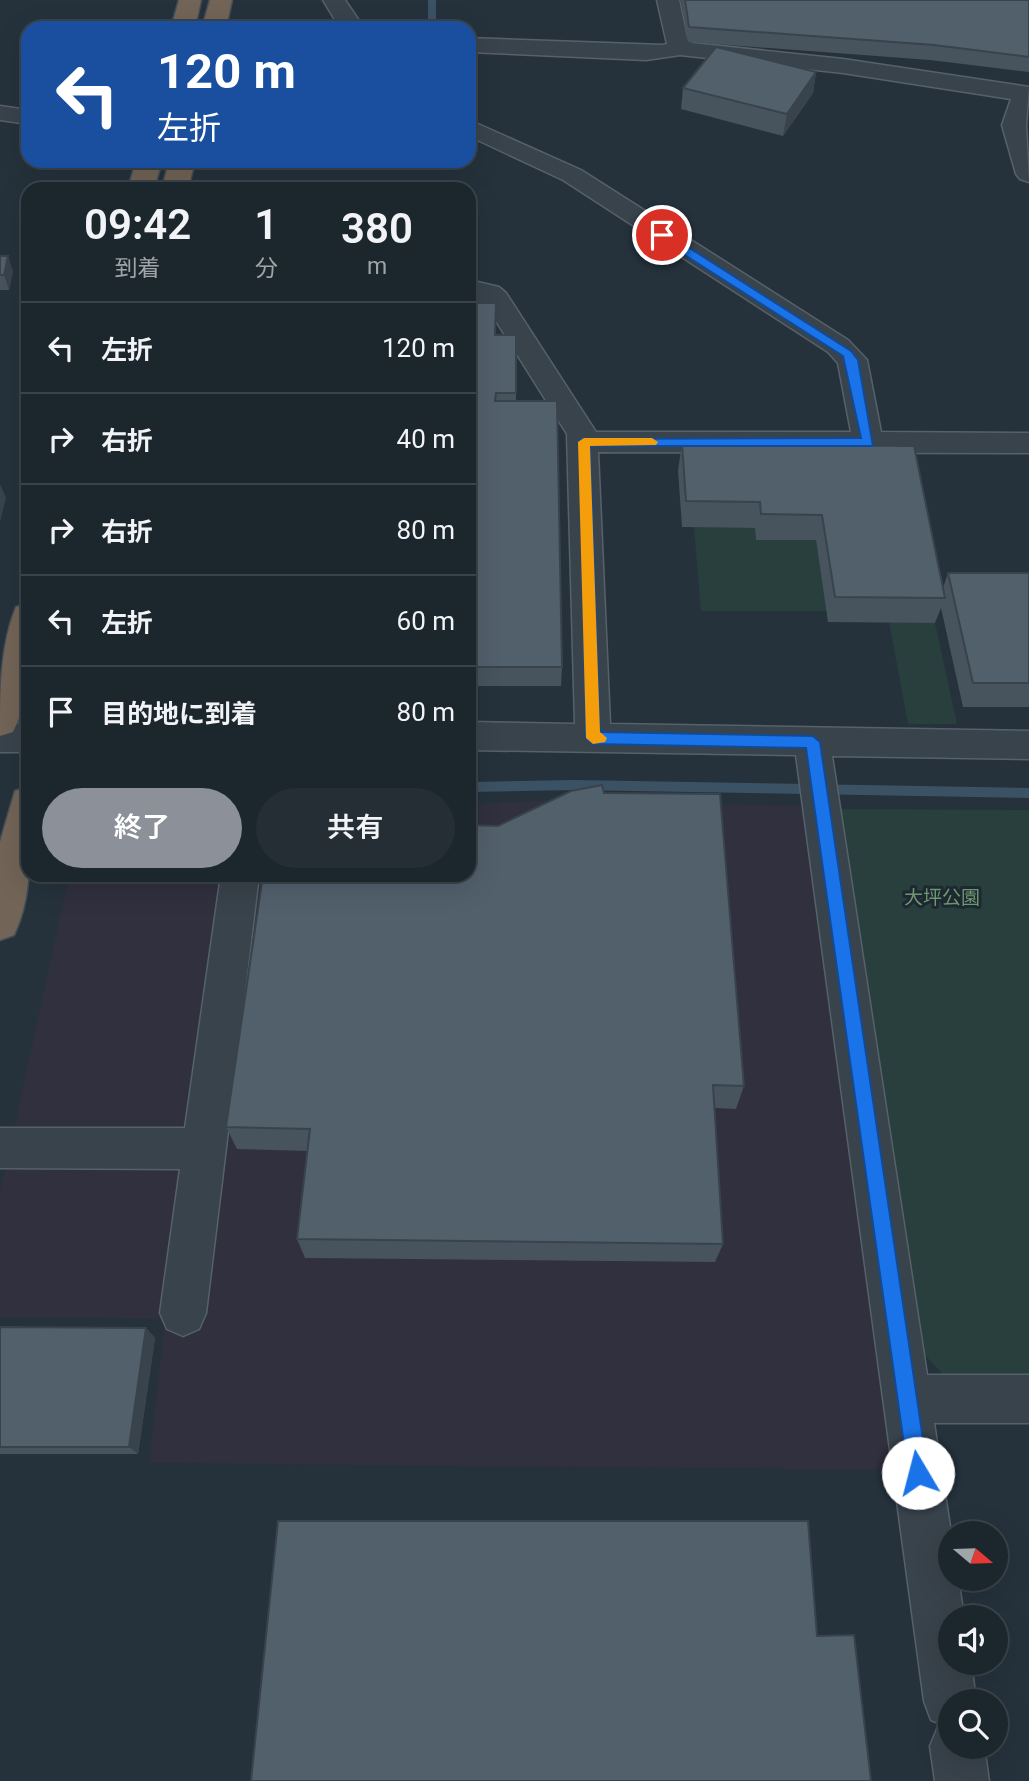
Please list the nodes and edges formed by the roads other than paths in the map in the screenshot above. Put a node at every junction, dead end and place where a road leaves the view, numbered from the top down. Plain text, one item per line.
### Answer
1 (190, 0) edge
2 (221, 0) edge
3 (334, 0) edge
4 (668, 0) edge
5 (185, 21) edge
6 (216, 21) edge
7 (348, 21) edge
8 (476, 45) edge
9 (681, 46) junction
10 (1027, 94) edge
11 (16, 116) edge
12 (476, 130) edge
13 (0, 132) edge
14 (1029, 174) edge
15 (476, 290) edge
16 (584, 442) junction
17 (868, 443) junction
18 (1029, 443) edge
19 (21, 642) edge
20 (0, 722) edge
21 (476, 736) edge
22 (0, 738) edge
23 (21, 738) edge
24 (593, 738) junction
25 (1029, 744) edge
26 (817, 775) junction
27 (21, 832) edge
28 (239, 882) edge
29 (0, 923) edge
30 (0, 1148) edge
31 (204, 1149) junction
32 (183, 1313) dead end
33 (908, 1399) junction
34 (1029, 1399) edge
35 (948, 1689) edge
36 (959, 1759) edge
37 (962, 1781) edge

1 - 5 highway
2 - 6 highway
3 - 7 street
4 - 9 street
8 - 9 street
9 - 10 street
10 - 14 street
11 - 13 street
12 - 17 street
15 - 16 street
16 - 17 street
16 - 24 street
17 - 18 street
19 - 20 highway
21 - 24 street
22 - 23 street
24 - 26 street
25 - 26 street
26 - 33 street
27 - 29 highway
28 - 31 street
30 - 31 street
31 - 32 street
33 - 34 street
33 - 35 street
36 - 37 street

